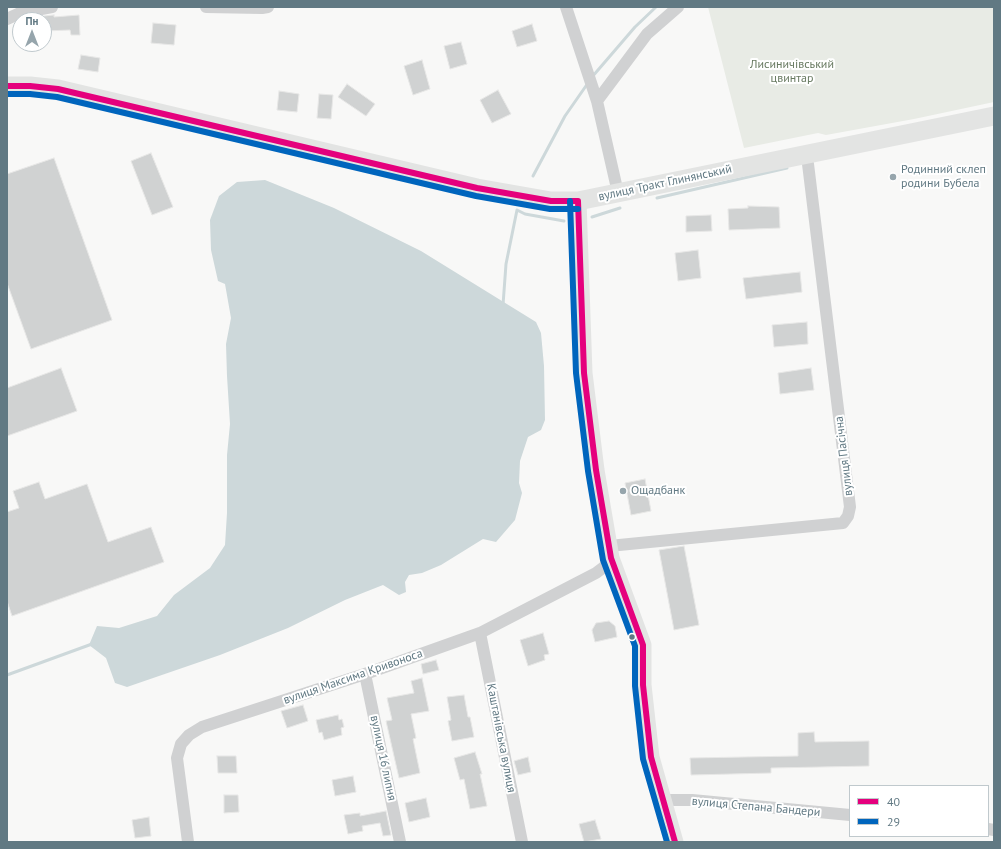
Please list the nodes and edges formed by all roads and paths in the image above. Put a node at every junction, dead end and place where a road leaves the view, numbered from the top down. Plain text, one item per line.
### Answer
1 (52, 7) edge
2 (206, 7) edge
3 (268, 7) edge
4 (566, 7) edge
5 (678, 7) edge
6 (7, 19) edge
7 (7, 86) edge
8 (597, 101) junction
9 (994, 116) edge
10 (804, 154) junction
11 (618, 193) junction
12 (578, 201) junction
13 (610, 552) junction
14 (480, 633) junction
15 (365, 674) junction
16 (663, 800) junction
17 (849, 815) edge
18 (188, 842) edge
19 (400, 842) edge
20 (522, 842) edge
21 (675, 842) edge

1 - 6 street
2 - 3 street
4 - 8 street
5 - 8 street
7 - 12 main road, вулиця Тракт Глинянський
8 - 11 street
9 - 10 main road, вулиця Тракт Глинянський
10 - 11 main road, вулиця Тракт Глинянський
10 - 13 street, вулиця Пасічна
11 - 12 main road, вулиця Тракт Глинянський
12 - 13 main road
13 - 14 street, вулиця Максима Кривоноса
13 - 16 main road
14 - 15 street, вулиця Максима Кривоноса
14 - 20 street, Каштанівська вулиця
15 - 18 street, вулиця Максима Кривоноса
15 - 19 street, вулиця 16 липня
16 - 17 street, вулиця Степана Бандери
16 - 21 main road

